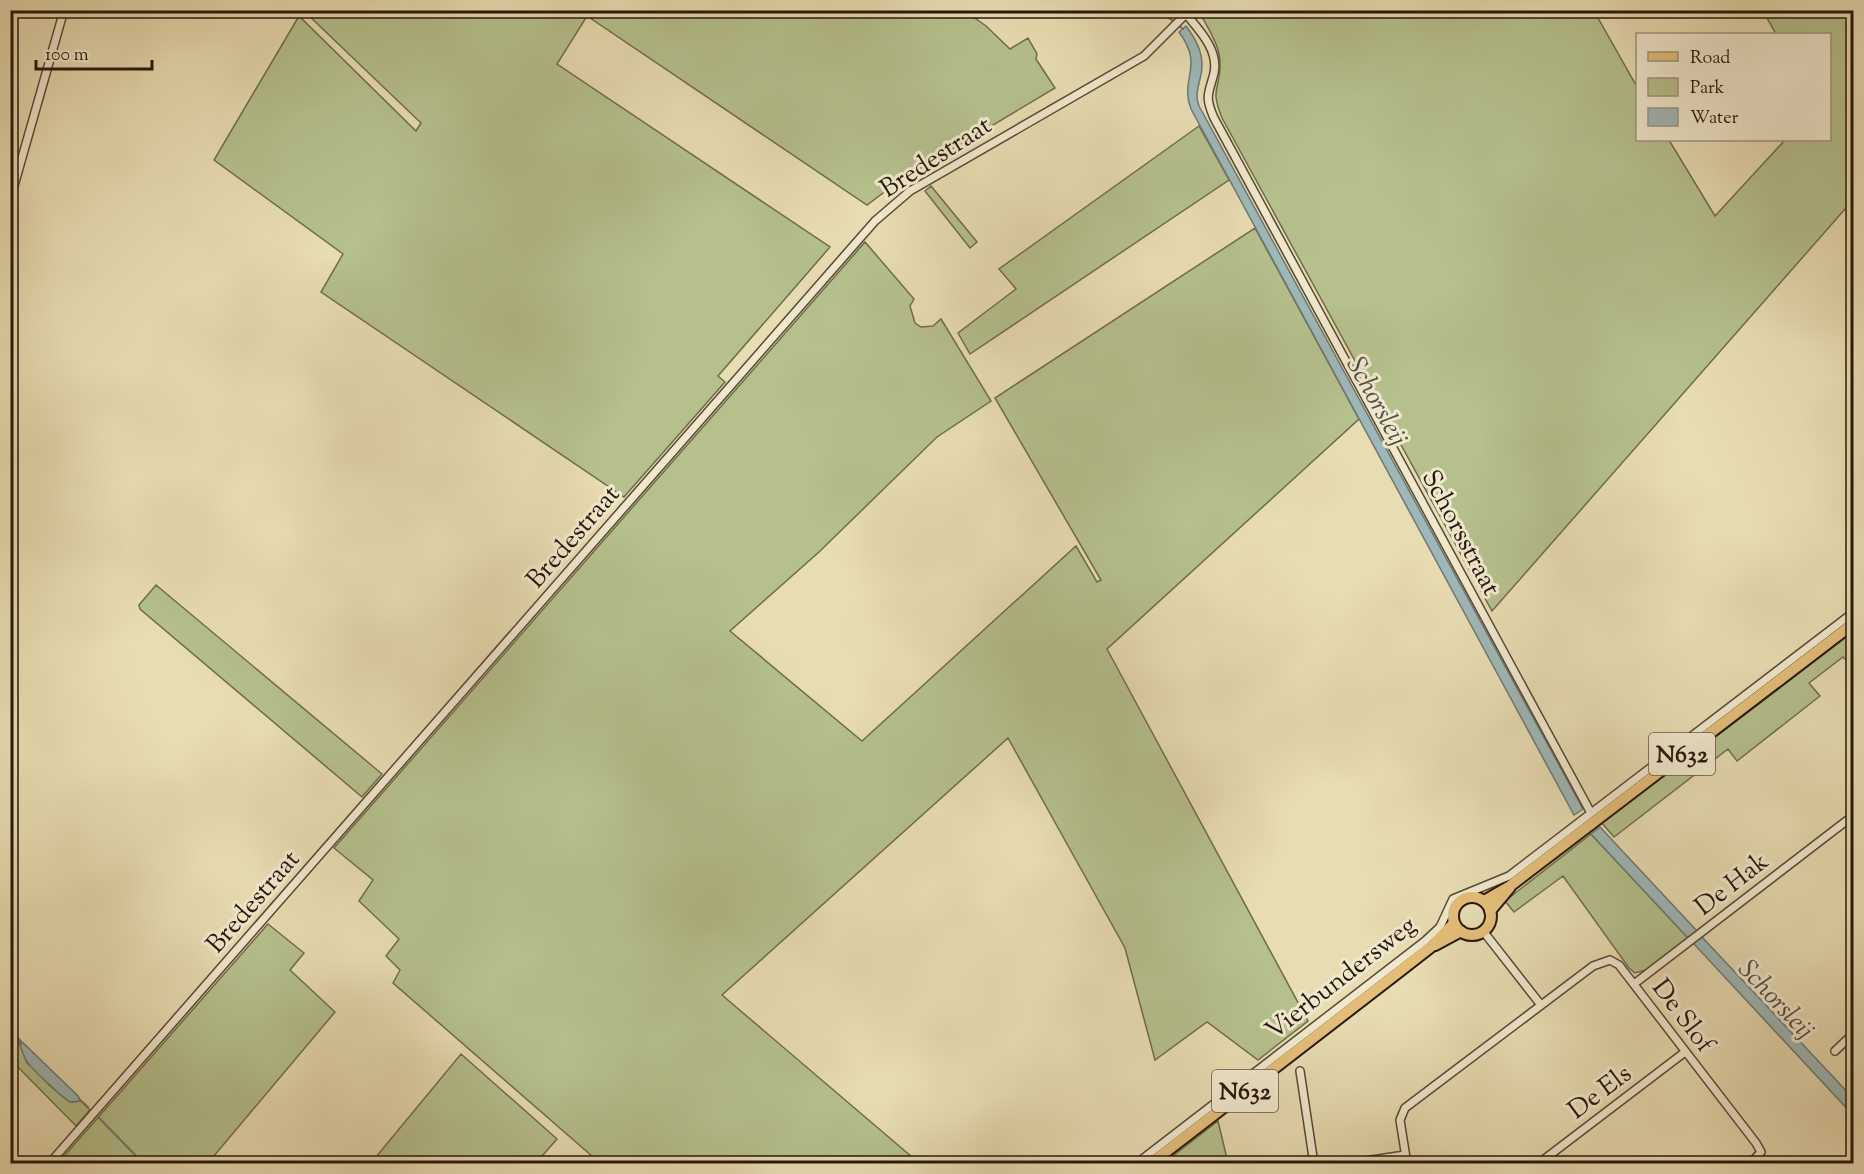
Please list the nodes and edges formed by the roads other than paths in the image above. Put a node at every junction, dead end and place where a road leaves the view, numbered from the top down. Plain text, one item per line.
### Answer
1 (64, 10) edge
2 (1188, 12) edge
3 (10, 200) edge
4 (1854, 612) edge
5 (1854, 623) edge
6 (1762, 688) junction
7 (1591, 813) junction
8 (1854, 815) edge
9 (1510, 886) junction
10 (1484, 901) junction
11 (1490, 911) junction
12 (1457, 927) junction
13 (1484, 931) junction
14 (1397, 968) junction
15 (1634, 984) junction
16 (1541, 1005) junction
17 (1854, 1033) edge
18 (1834, 1051) dead end
19 (1685, 1052) junction
20 (1300, 1071) dead end
21 (1405, 1155) junction
22 (1154, 1157) edge
23 (49, 1164) edge
24 (1136, 1164) edge
25 (1314, 1164) edge
26 (1345, 1164) edge
27 (1407, 1164) edge
28 (1538, 1164) edge
29 (1750, 1164) edge

1 - 3 street
2 - 7 street, Schorsstraat
2 - 23 street, Bredestraat
4 - 6 street, Vierbundersweg
5 - 6 main road, Vierbundersweg / N632
6 - 7 street, Vierbundersweg
6 - 9 main road, Vierbundersweg / N632
7 - 14 street, Vierbundersweg
8 - 15 street, De Hak
9 - 10 main road, Vierbundersweg / N632
9 - 11 main road, Vierbundersweg / N632
10 - 11 main road
10 - 12 main road, N632
11 - 13 main road, N632
12 - 13 main road, N632
12 - 14 main road, Vierbundersweg / N632
13 - 16 street
14 - 22 main road, Vierbundersweg / N632
15 - 16 street, De Slof
15 - 19 street, De Slof
16 - 21 street, De Slof
17 - 18 street
19 - 28 street, De Els
19 - 29 street, De Slof
20 - 25 street
21 - 26 street
21 - 27 street, De Slof
22 - 24 street, Vierbundersweg

